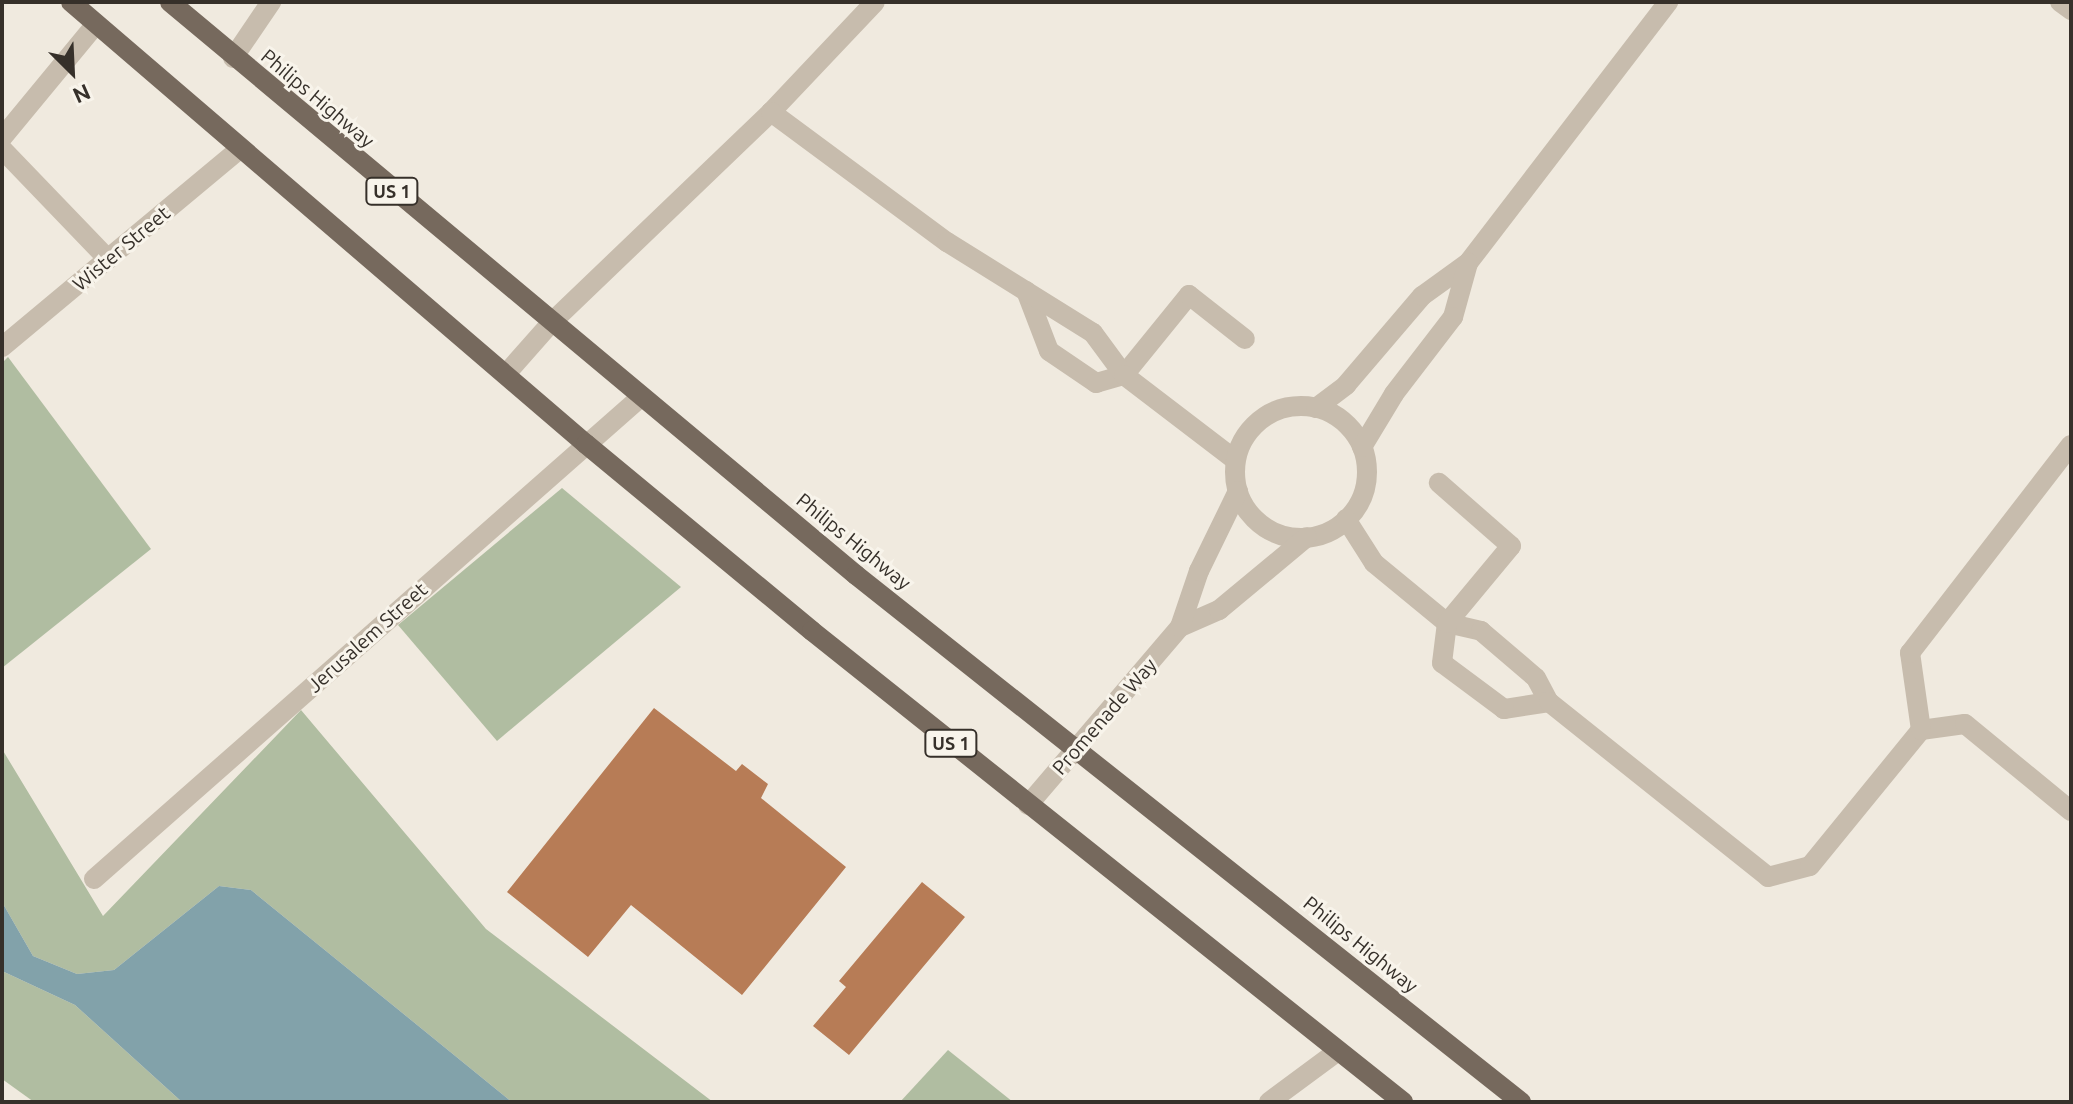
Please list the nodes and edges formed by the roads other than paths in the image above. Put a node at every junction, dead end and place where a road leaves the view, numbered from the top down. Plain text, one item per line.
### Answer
1 (71, 2) edge
2 (170, 2) edge
3 (271, 2) edge
4 (875, 2) edge
5 (1668, 2) edge
6 (2060, 2) edge
7 (2071, 10) edge
8 (96, 24) junction
9 (233, 58) junction
10 (771, 112) junction
11 (2, 138) edge
12 (2, 149) edge
13 (240, 149) junction
14 (108, 259) junction
15 (1468, 263) junction
16 (1026, 291) junction
17 (551, 323) junction
18 (1245, 339) dead end
19 (2, 347) edge
20 (506, 374) junction
21 (1124, 375) junction
22 (641, 397) junction
23 (1316, 408) junction
24 (586, 444) junction
25 (2071, 445) edge
26 (1362, 447) junction
27 (1234, 459) junction
28 (1439, 483) dead end
29 (1238, 491) junction
30 (1346, 519) junction
31 (1307, 537) junction
32 (1447, 623) junction
33 (1180, 627) junction
34 (1549, 702) junction
35 (1921, 730) junction
36 (1076, 747) junction
37 (1028, 805) junction
38 (2071, 811) edge
39 (94, 879) dead end
40 (1338, 1051) junction
41 (1269, 1102) edge
42 (1403, 1102) edge
43 (1521, 1102) edge

1 - 8 main road, US 1
2 - 9 main road, Philips Highway / US 1
3 - 9 street
4 - 10 street
5 - 15 street
6 - 7 street
8 - 11 street
8 - 13 main road, US 1
9 - 17 main road, Philips Highway / US 1
10 - 16 street
10 - 17 street
12 - 14 street
13 - 14 street, Wister Street
13 - 20 main road, US 1
14 - 19 street, Wister Street
15 - 23 street
15 - 26 street
16 - 21 street
16 - 21 street
17 - 20 street
17 - 22 main road, Philips Highway / US 1
18 - 21 street
20 - 24 main road, US 1
21 - 27 street
22 - 24 street, Jerusalem Street
22 - 36 main road, Philips Highway / US 1
23 - 26 street
23 - 27 street
24 - 37 main road, US 1
24 - 39 street, Jerusalem Street
25 - 35 street
26 - 30 street
27 - 29 street
28 - 32 street
29 - 31 street
29 - 33 street, Promenade Way
30 - 31 street
30 - 32 street
31 - 33 street, Promenade Way
32 - 34 street
32 - 34 street
33 - 36 street, Promenade Way
34 - 35 street
35 - 38 street
36 - 37 street, Promenade Way
36 - 43 main road, Philips Highway / US 1
37 - 40 main road, US 1
40 - 41 street
40 - 42 main road, US 1

